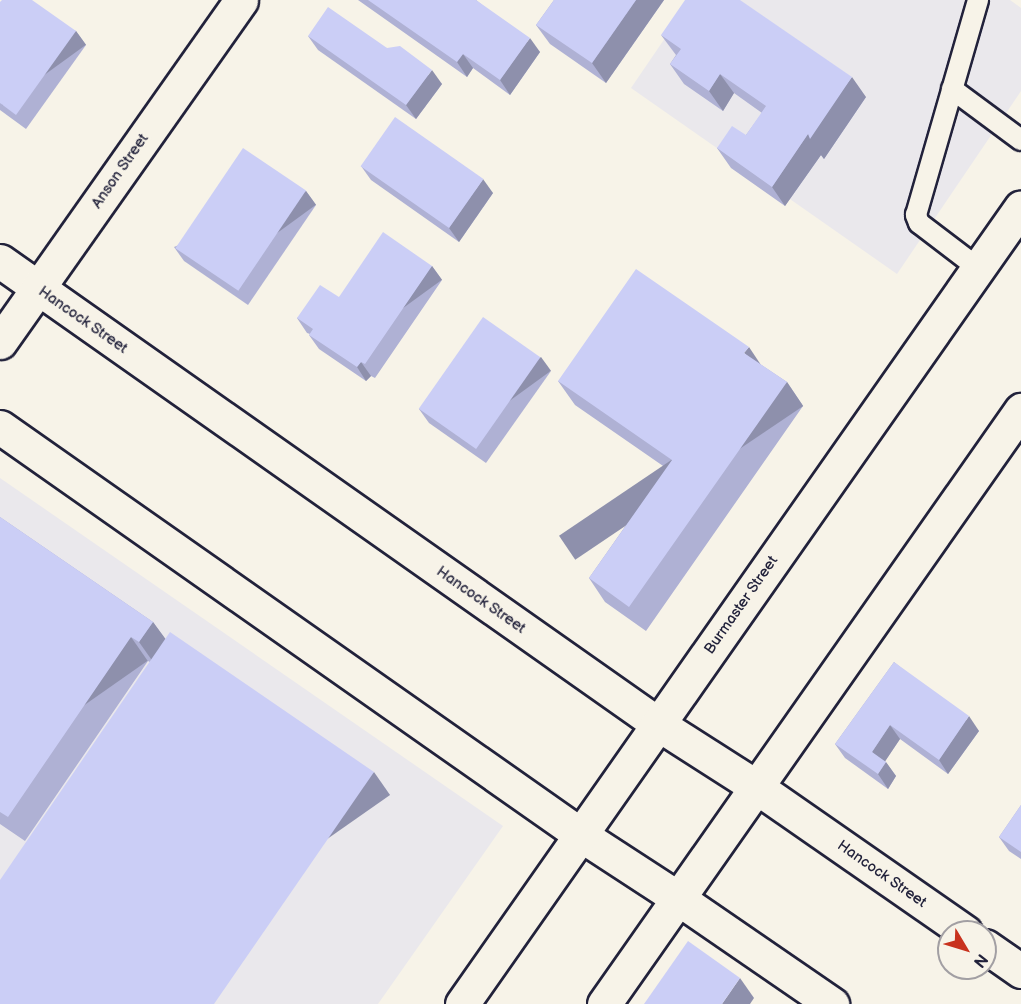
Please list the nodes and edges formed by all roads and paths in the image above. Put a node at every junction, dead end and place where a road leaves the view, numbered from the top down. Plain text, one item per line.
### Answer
1 (241, 0) edge
2 (978, 0) edge
3 (952, 89) junction
4 (1021, 140) edge
5 (1021, 207) edge
6 (0, 261) edge
7 (978, 268) junction
8 (38, 288) junction
9 (0, 342) edge
10 (1021, 410) edge
11 (0, 427) edge
12 (658, 724) junction
13 (758, 788) junction
14 (581, 836) junction
15 (680, 899) junction
16 (948, 920) edge
17 (997, 954) edge
18 (1021, 971) edge
19 (462, 1004) edge
20 (604, 1004) edge
21 (832, 1004) edge

1 - 8 street, Anson Street
2 - 3 lane
3 - 4 lane
3 - 7 lane
5 - 7 street, Burmaster Street
6 - 8 street, Hancock Street
7 - 12 street, Burmaster Street
8 - 9 street, Anson Street
8 - 12 street, Hancock Street
10 - 13 street
11 - 14 street
12 - 13 street, Hancock Street
12 - 14 street, Burmaster Street
13 - 15 street
13 - 16 street, Hancock Street
14 - 15 street
14 - 19 street, Burmaster Street
15 - 20 street
15 - 21 street
17 - 18 street

